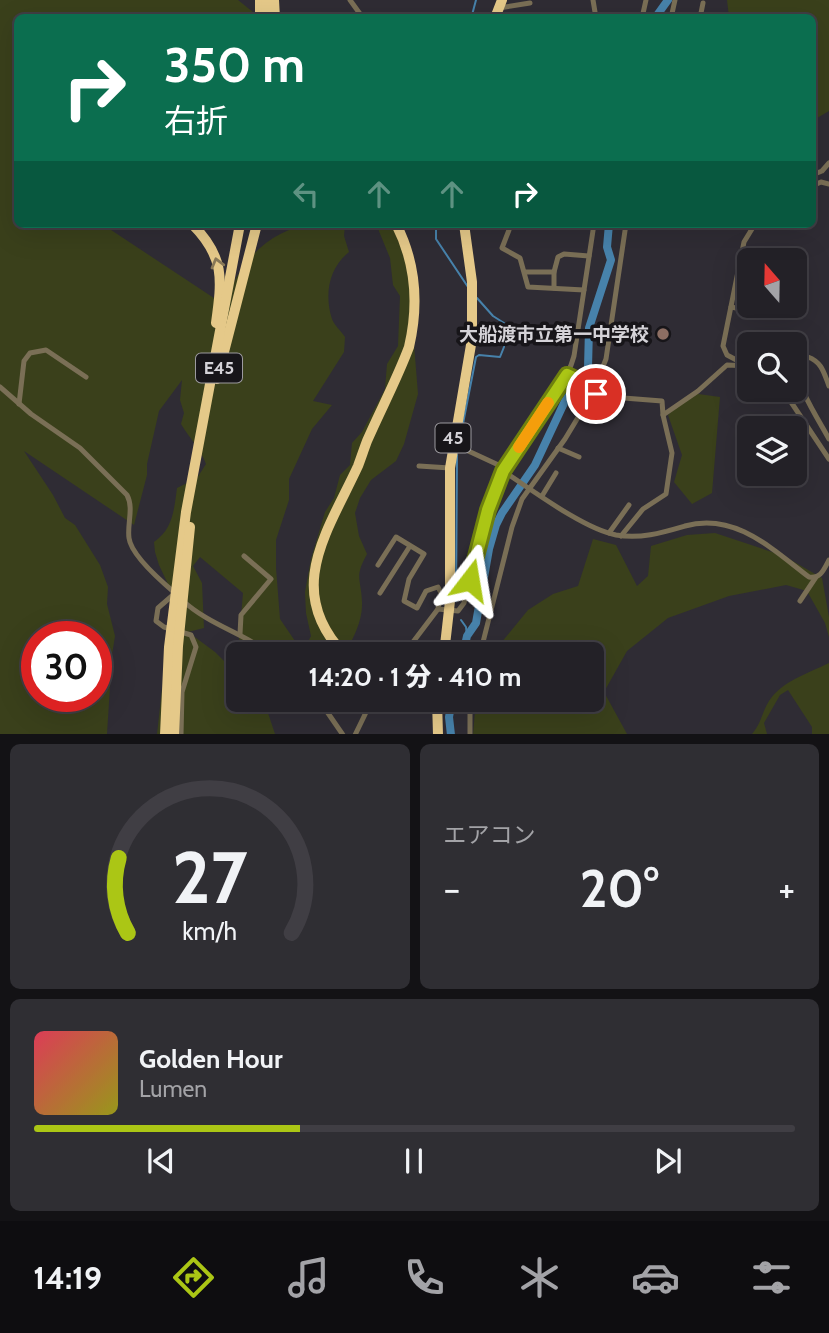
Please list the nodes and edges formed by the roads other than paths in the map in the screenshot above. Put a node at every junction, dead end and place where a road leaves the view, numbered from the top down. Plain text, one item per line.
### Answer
1 (704, 3) dead end
2 (530, 4) dead end
3 (499, 9) edge
4 (701, 14) edge
5 (195, 228) edge
6 (239, 228) edge
7 (245, 228) edge
8 (256, 228) edge
9 (397, 228) edge
10 (403, 228) edge
11 (465, 228) edge
12 (593, 228) edge
13 (625, 228) edge
14 (753, 228) edge
15 (509, 230) dead end
16 (589, 256) junction
17 (525, 272) junction
18 (554, 272) junction
19 (554, 288) junction
20 (584, 289) junction
21 (731, 307) junction
22 (737, 308) edge
23 (737, 361) edge
24 (737, 365) edge
25 (86, 377) dead end
26 (569, 377) junction
27 (214, 379) junction
28 (829, 386) edge
29 (0, 387) edge
30 (594, 388) junction
31 (791, 402) edge
32 (19, 404) junction
33 (663, 415) junction
34 (829, 439) edge
35 (558, 448) junction
36 (464, 449) dead end
37 (579, 457) dead end
38 (829, 459) edge
39 (359, 464) junction
40 (419, 466) dead end
41 (450, 468) junction
42 (505, 471) junction
43 (556, 473) dead end
44 (528, 486) junction
45 (542, 496) junction
46 (629, 505) dead end
47 (608, 533) junction
48 (621, 536) junction
49 (410, 546) junction
50 (244, 556) dead end
51 (829, 560) edge
52 (378, 565) dead end
53 (816, 577) junction
54 (173, 592) junction
55 (380, 593) dead end
56 (800, 601) dead end
57 (444, 610) junction
58 (240, 634) junction
59 (252, 642) edge
60 (334, 642) edge
61 (413, 642) edge
62 (444, 642) edge
63 (483, 642) edge
64 (174, 647) junction
65 (327, 712) edge
66 (366, 712) edge
67 (437, 712) edge
68 (471, 712) edge
69 (165, 734) edge
70 (174, 734) edge
71 (181, 734) edge
72 (343, 734) edge
73 (355, 734) edge
74 (438, 734) edge
75 (470, 734) edge

1 - 4 street
2 - 3 street
27 -> 5 highway
6 - 27 highway, E45
7 - 27 highway, E45
8 - 27 highway
9 - 39 highway
10 - 39 highway
11 - 41 highway, 45
12 - 16 street
13 - 30 street
14 - 21 street
15 - 17 street
16 - 18 street
16 - 20 street
17 - 18 street
17 - 19 street
18 - 19 street
19 - 20 street
20 - 26 street
21 - 22 street
21 - 23 street
24 - 33 street
25 - 32 street
26 - 30 street
26 - 42 street
27 - 64 highway, E45
28 - 34 street
29 - 32 street
30 - 33 street
30 - 35 street
31 - 38 street
32 - 54 street
33 - 48 street
35 - 37 street
35 - 44 street
36 - 42 street
39 - 60 highway
40 - 41 street
41 - 57 highway, 45
42 - 44 street
42 - 57 street
43 - 45 street
44 - 45 street
44 - 63 street
45 - 47 street
46 - 47 street
47 - 48 street
48 - 53 street
49 - 52 street
49 - 55 street
49 - 57 street
50 - 58 street
51 - 53 street
53 - 56 street
54 - 58 street
54 - 71 street
57 - 61 street
57 - 62 highway, 45
58 - 59 street
64 - 69 highway, E45
64 - 70 highway, E45
65 - 72 street
66 - 73 street
67 - 74 highway
68 - 75 street

